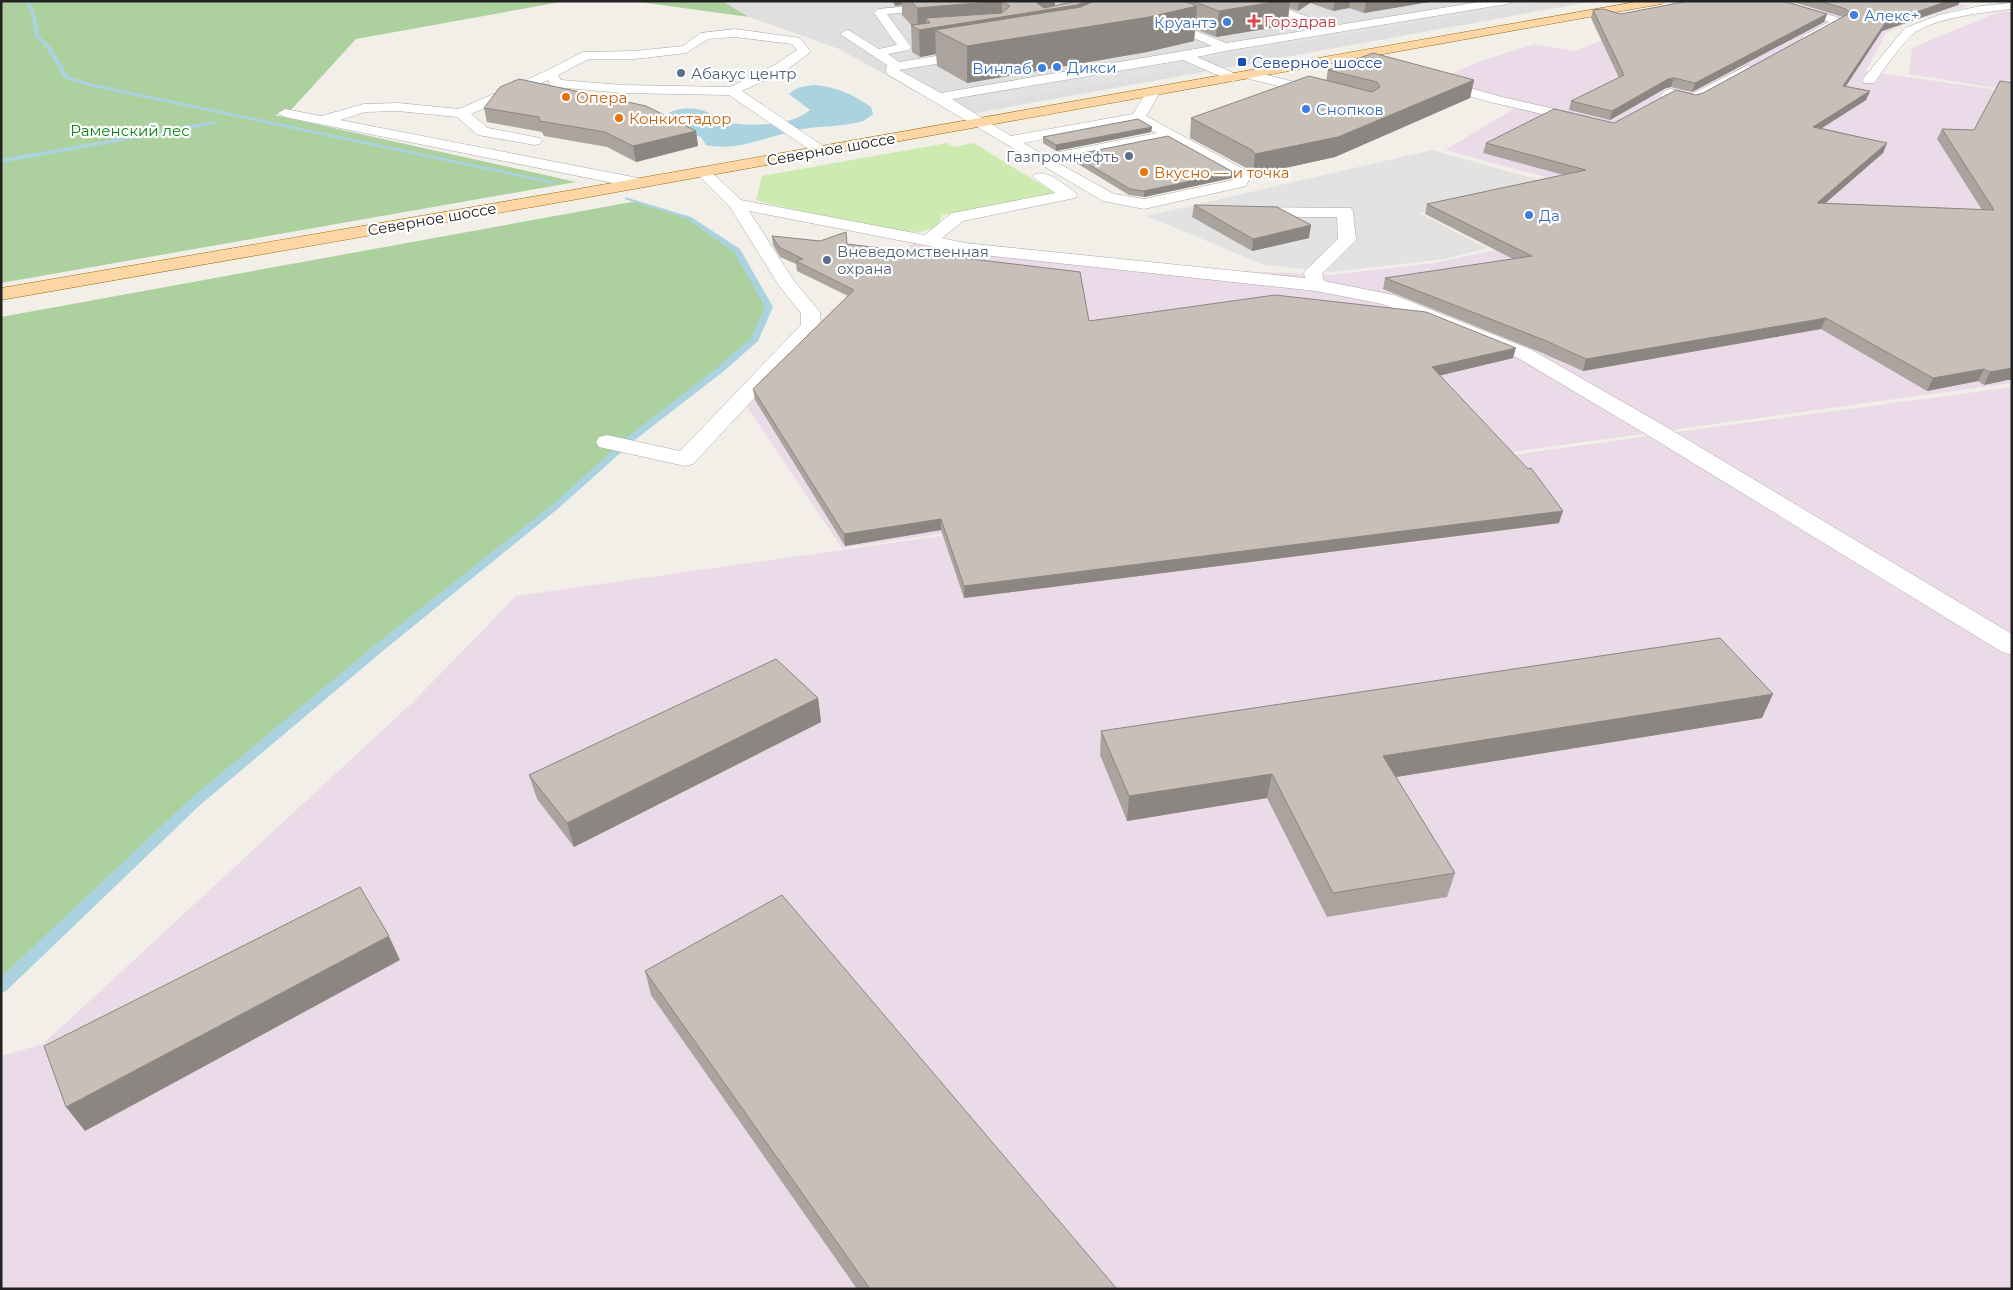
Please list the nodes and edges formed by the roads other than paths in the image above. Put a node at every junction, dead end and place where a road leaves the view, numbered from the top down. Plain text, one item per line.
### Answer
1 (1016, 1) edge
2 (1288, 1) edge
3 (1507, 1) edge
4 (1661, 1) edge
5 (1770, 1) edge
6 (1260, 3) edge
7 (2012, 6) edge
8 (1158, 17) edge
9 (1332, 30) junction
10 (846, 34) dead end
11 (919, 39) dead end
12 (901, 41) junction
13 (1794, 45) edge
14 (1226, 47) junction
15 (984, 52) edge
16 (877, 53) junction
17 (1184, 56) junction
18 (1348, 58) junction
19 (1760, 63) edge
20 (1373, 64) edge
21 (897, 66) junction
22 (1209, 67) junction
23 (1190, 70) edge
24 (552, 74) junction
25 (1250, 75) junction
26 (1419, 77) edge
27 (1233, 78) junction
28 (1869, 80) dead end
29 (580, 86) junction
30 (1301, 88) junction
31 (681, 90) junction
32 (732, 91) junction
33 (1154, 92) junction
34 (939, 97) junction
35 (1275, 98) edge
36 (1340, 98) edge
37 (591, 102) edge
38 (640, 103) edge
39 (1654, 103) edge
40 (978, 107) edge
41 (285, 113) dead end
42 (461, 113) junction
43 (1138, 117) junction
44 (322, 120) junction
45 (966, 120) junction
46 (1594, 122) edge
47 (1170, 135) junction
48 (536, 141) edge
49 (1009, 141) junction
50 (820, 151) junction
51 (1042, 160) junction
52 (703, 172) junction
53 (638, 183) junction
54 (736, 204) junction
55 (1144, 204) junction
56 (1190, 210) dead end
57 (1238, 212) edge
58 (928, 241) junction
59 (1316, 285) junction
60 (1, 294) edge
61 (607, 442) dead end
62 (2012, 646) edge

1 - 12 lane
2 - 6 lane
3 - 9 lane
4 - 18 main road, Северное шоссе
5 - 13 lane
6 - 9 lane
7 - 28 lane
8 - 14 lane
9 - 14 lane
10 - 16 lane
11 - 12 lane
12 - 16 lane
14 - 17 lane
15 - 21 lane
16 - 21 lane
17 - 22 lane
17 - 34 lane
18 - 20 lane
18 - 25 main road, Северное шоссе
19 - 39 lane
21 - 34 lane
22 - 23 lane
22 - 27 lane
24 - 29 lane
24 - 32 lane
24 - 42 lane
25 - 27 main road, Северное шоссе
25 - 30 lane
26 - 46 lane
27 - 33 main road, Северное шоссе
29 - 31 lane
29 - 37 lane
30 - 35 lane
30 - 36 lane
31 - 32 lane
31 - 38 lane
32 - 50 lane
33 - 43 lane
33 - 45 main road, Северное шоссе
34 - 45 lane
40 - 45 lane
41 - 44 lane
42 - 44 lane
42 - 48 lane
43 - 47 lane
43 - 49 lane
44 - 53 lane
45 - 49 lane
45 - 50 main road, Северное шоссе
45 - 58 lane
47 - 51 lane
47 - 55 lane
49 - 51 lane
50 - 52 main road, Северное шоссе
51 - 55 lane
52 - 53 main road, Северное шоссе
52 - 54 lane
53 - 60 main road, Северное шоссе
54 - 58 lane
54 - 61 lane
55 - 56 lane
57 - 59 lane
58 - 59 lane
59 - 62 lane

